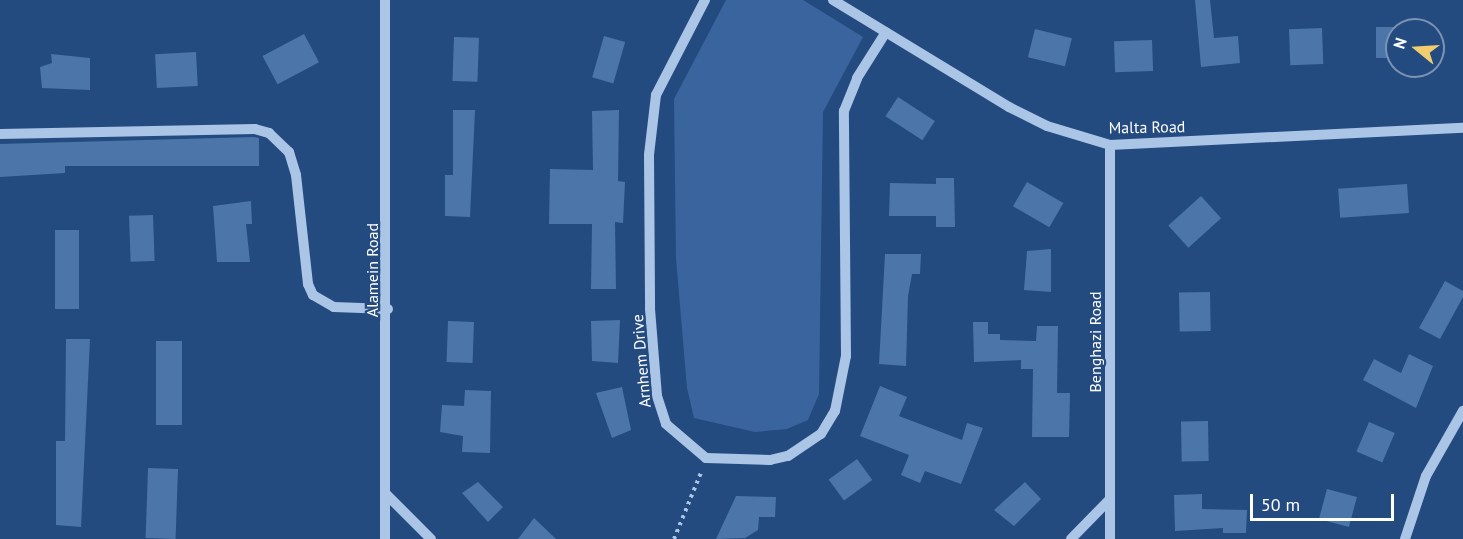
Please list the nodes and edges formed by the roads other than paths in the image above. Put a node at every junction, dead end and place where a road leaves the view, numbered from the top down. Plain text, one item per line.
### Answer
1 (385, 0) edge
2 (705, 0) edge
3 (833, 0) edge
4 (886, 32) junction
5 (1463, 128) edge
6 (0, 134) edge
7 (1110, 146) junction
8 (388, 309) junction
9 (1463, 411) edge
10 (385, 493) junction
11 (1110, 499) junction
12 (385, 539) edge
13 (431, 539) edge
14 (1071, 539) edge
15 (1110, 539) edge
16 (1405, 539) edge

1 - 8 street, Alamein Road
2 - 4 street, Arnhem Drive
3 - 4 street, Malta Road
4 - 7 street, Malta Road
5 - 7 street, Malta Road
6 - 8 street
7 - 11 street, Benghazi Road
8 - 10 street, Alamein Road
9 - 16 street
10 - 12 street, Alamein Road
10 - 13 street
11 - 14 street
11 - 15 street, Benghazi Road

